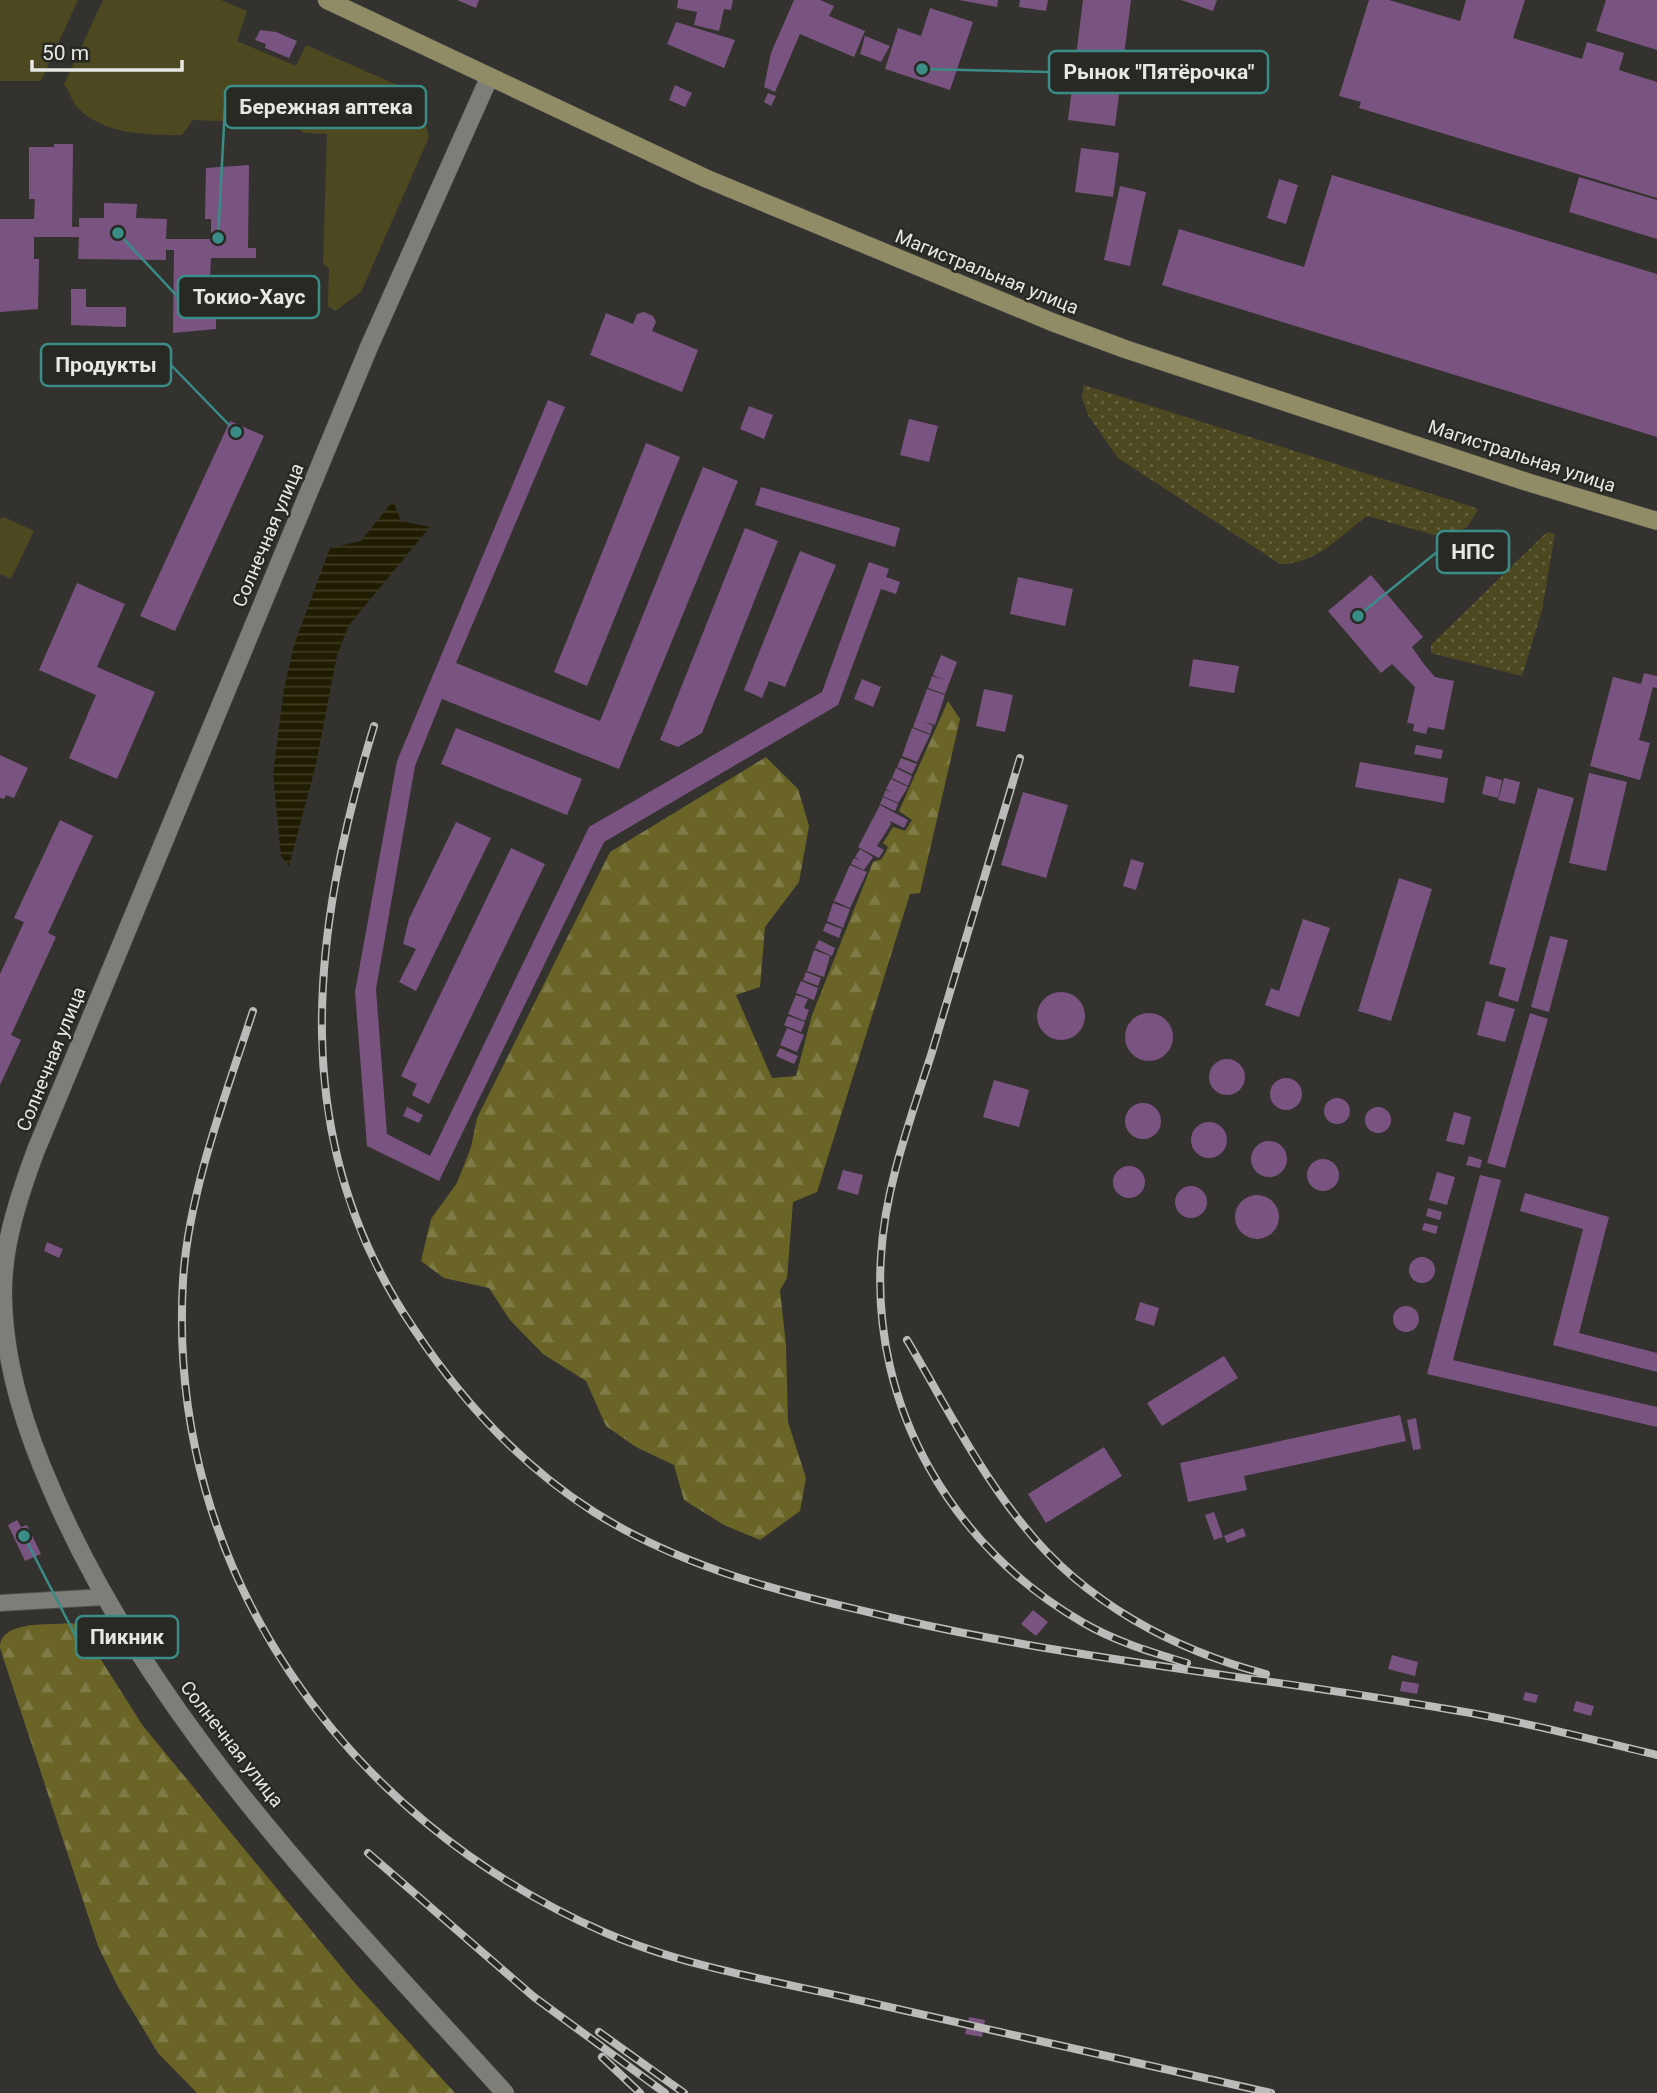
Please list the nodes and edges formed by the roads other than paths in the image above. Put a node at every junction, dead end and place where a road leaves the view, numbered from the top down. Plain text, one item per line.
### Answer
1 (327, 0) edge
2 (489, 78) junction
3 (1657, 521) edge
4 (104, 1597) junction
5 (0, 1603) edge
6 (505, 2093) edge

1 - 2 main road, Магистральная улица
2 - 3 main road, Магистральная улица
2 - 4 street, Солнечная улица
4 - 5 street
4 - 6 street, Солнечная улица

